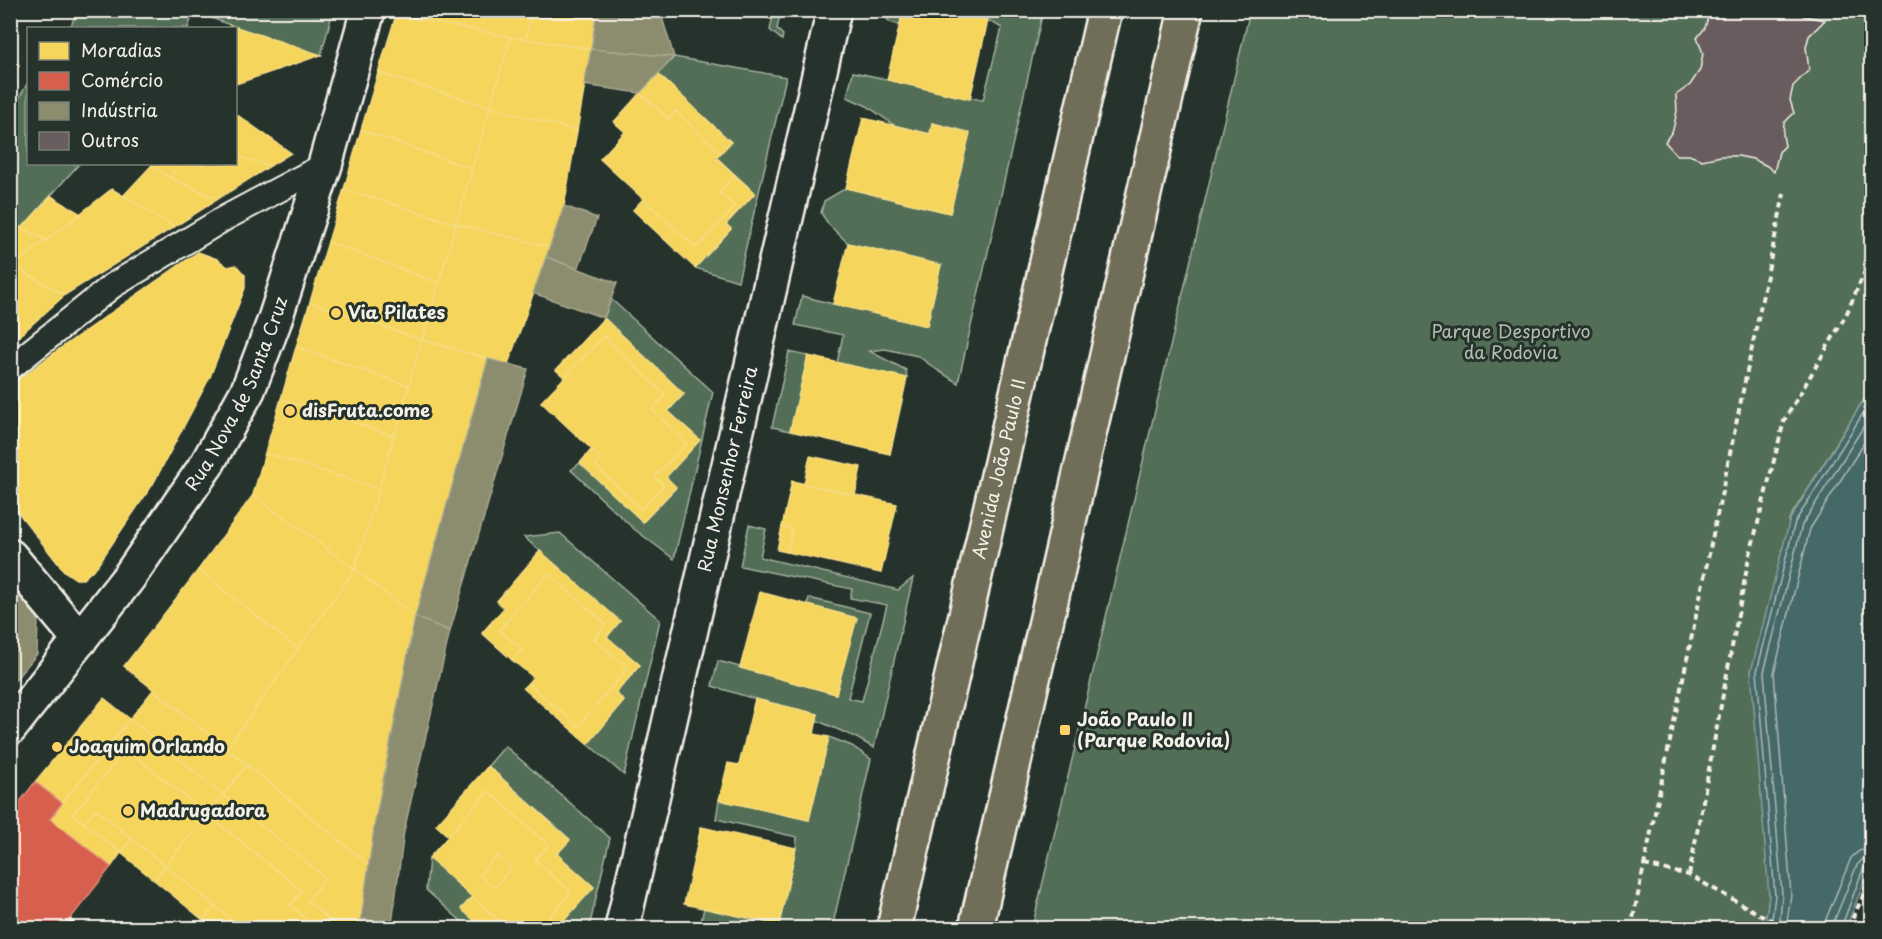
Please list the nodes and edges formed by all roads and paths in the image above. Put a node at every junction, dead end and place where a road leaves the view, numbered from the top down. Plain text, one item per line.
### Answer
1 (368, 10) edge
2 (834, 10) edge
3 (1105, 10) edge
4 (1186, 10) edge
5 (325, 165) junction
6 (1784, 194) dead end
7 (1872, 255) edge
8 (10, 368) edge
9 (10, 556) edge
10 (80, 640) junction
11 (10, 728) edge
12 (1644, 865) junction
13 (1689, 875) junction
14 (1872, 877) edge
15 (69, 920) dead end
16 (165, 922) dead end
17 (80, 928) edge
18 (160, 928) edge
19 (622, 928) edge
20 (894, 928) edge
21 (976, 928) edge
22 (1631, 928) edge
23 (1790, 928) edge
24 (1848, 928) edge

1 - 5 street, Rua Nova de Santa Cruz
2 - 19 street, Rua Monsenhor Ferreira
3 - 20 main road, Avenida João Paulo II
4 - 21 main road
5 - 8 lane
5 - 10 street, Rua Nova de Santa Cruz
6 - 12 path
7 - 13 path
9 - 10 street
10 - 11 street, Rua Nova de Santa Cruz
12 - 13 path
12 - 22 path
13 - 23 path
14 - 24 path
15 - 17 path
16 - 18 path

